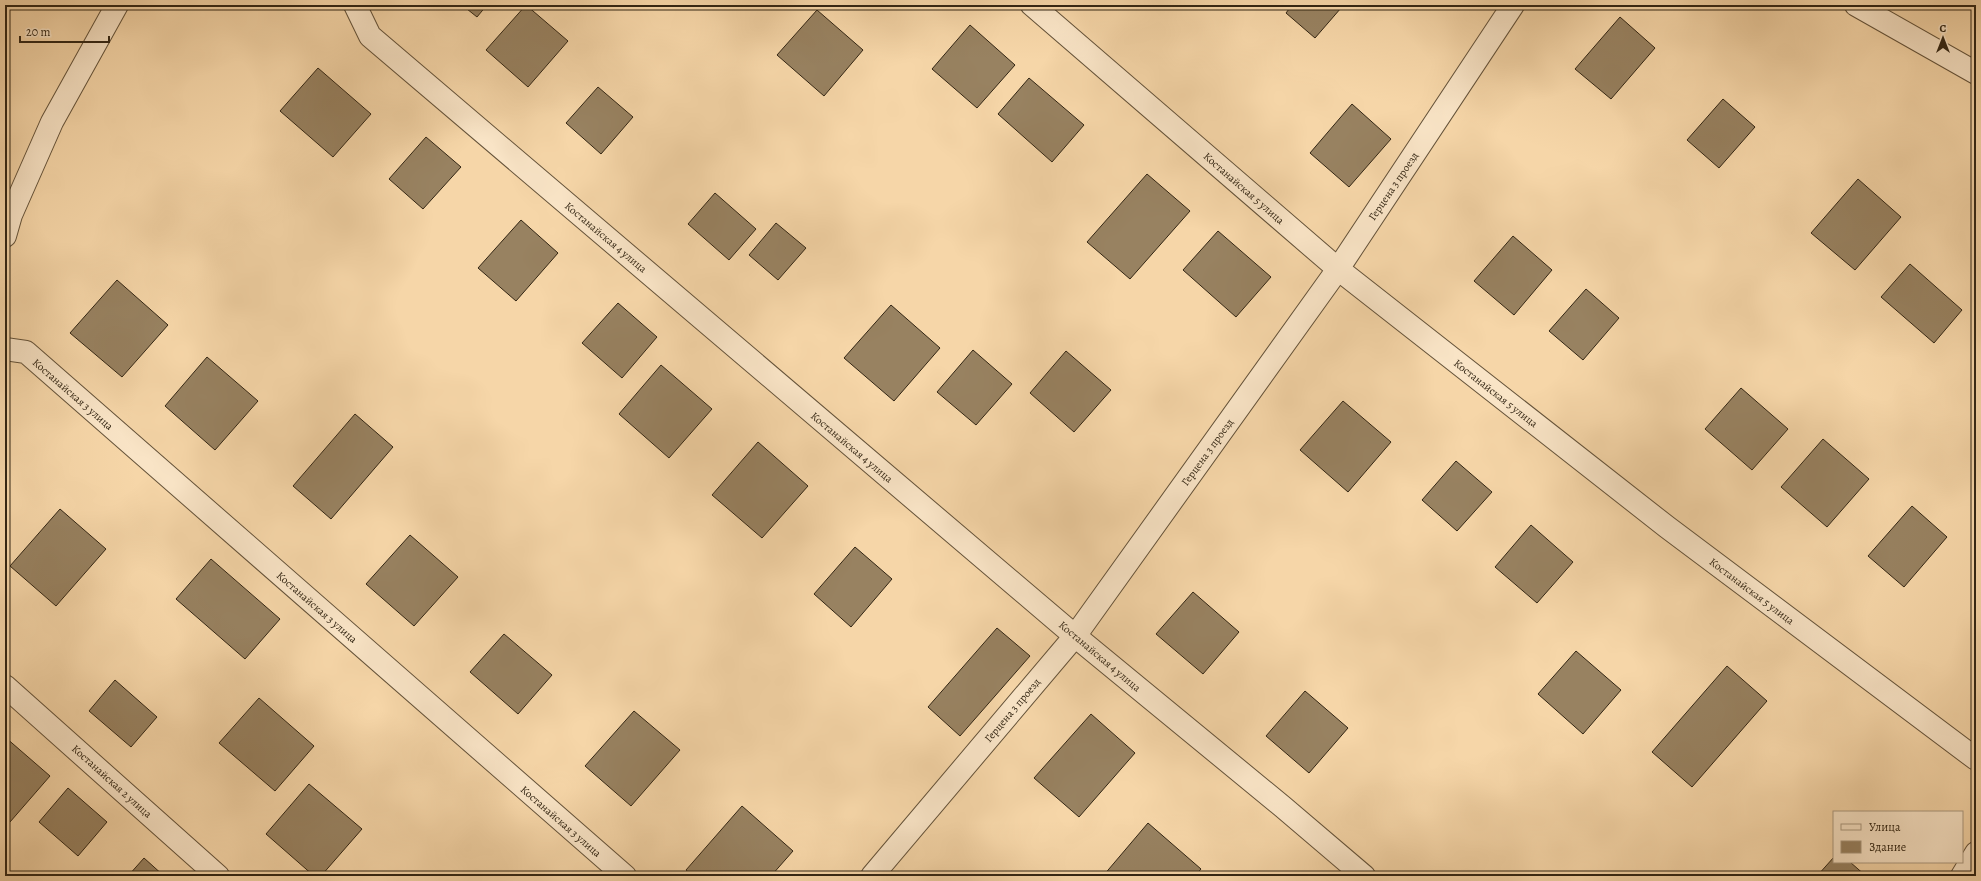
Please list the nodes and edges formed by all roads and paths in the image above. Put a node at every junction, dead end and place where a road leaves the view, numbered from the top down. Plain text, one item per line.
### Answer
1 (117, 5) edge
2 (355, 5) edge
3 (1032, 5) edge
4 (1513, 5) edge
5 (1856, 5) edge
6 (1976, 73) edge
7 (5, 236) edge
8 (1338, 269) junction
9 (5, 349) edge
10 (1075, 636) junction
11 (5, 686) edge
12 (1976, 759) edge
13 (1976, 853) edge
14 (218, 876) edge
15 (625, 876) edge
16 (872, 876) edge
17 (1364, 876) edge
18 (1962, 876) edge

1 - 7 street
2 - 10 street, Костанайская 4 улица
3 - 8 street, Костанайская 5 улица
4 - 8 street, Герцена 3 проезд
5 - 6 street
8 - 10 street, Герцена 3 проезд
8 - 12 street, Костанайская 5 улица
9 - 15 street, Костанайская 3 улица
10 - 16 street, Герцена 3 проезд
10 - 17 street, Костанайская 4 улица
11 - 14 street, Костанайская 2 улица
13 - 18 street

